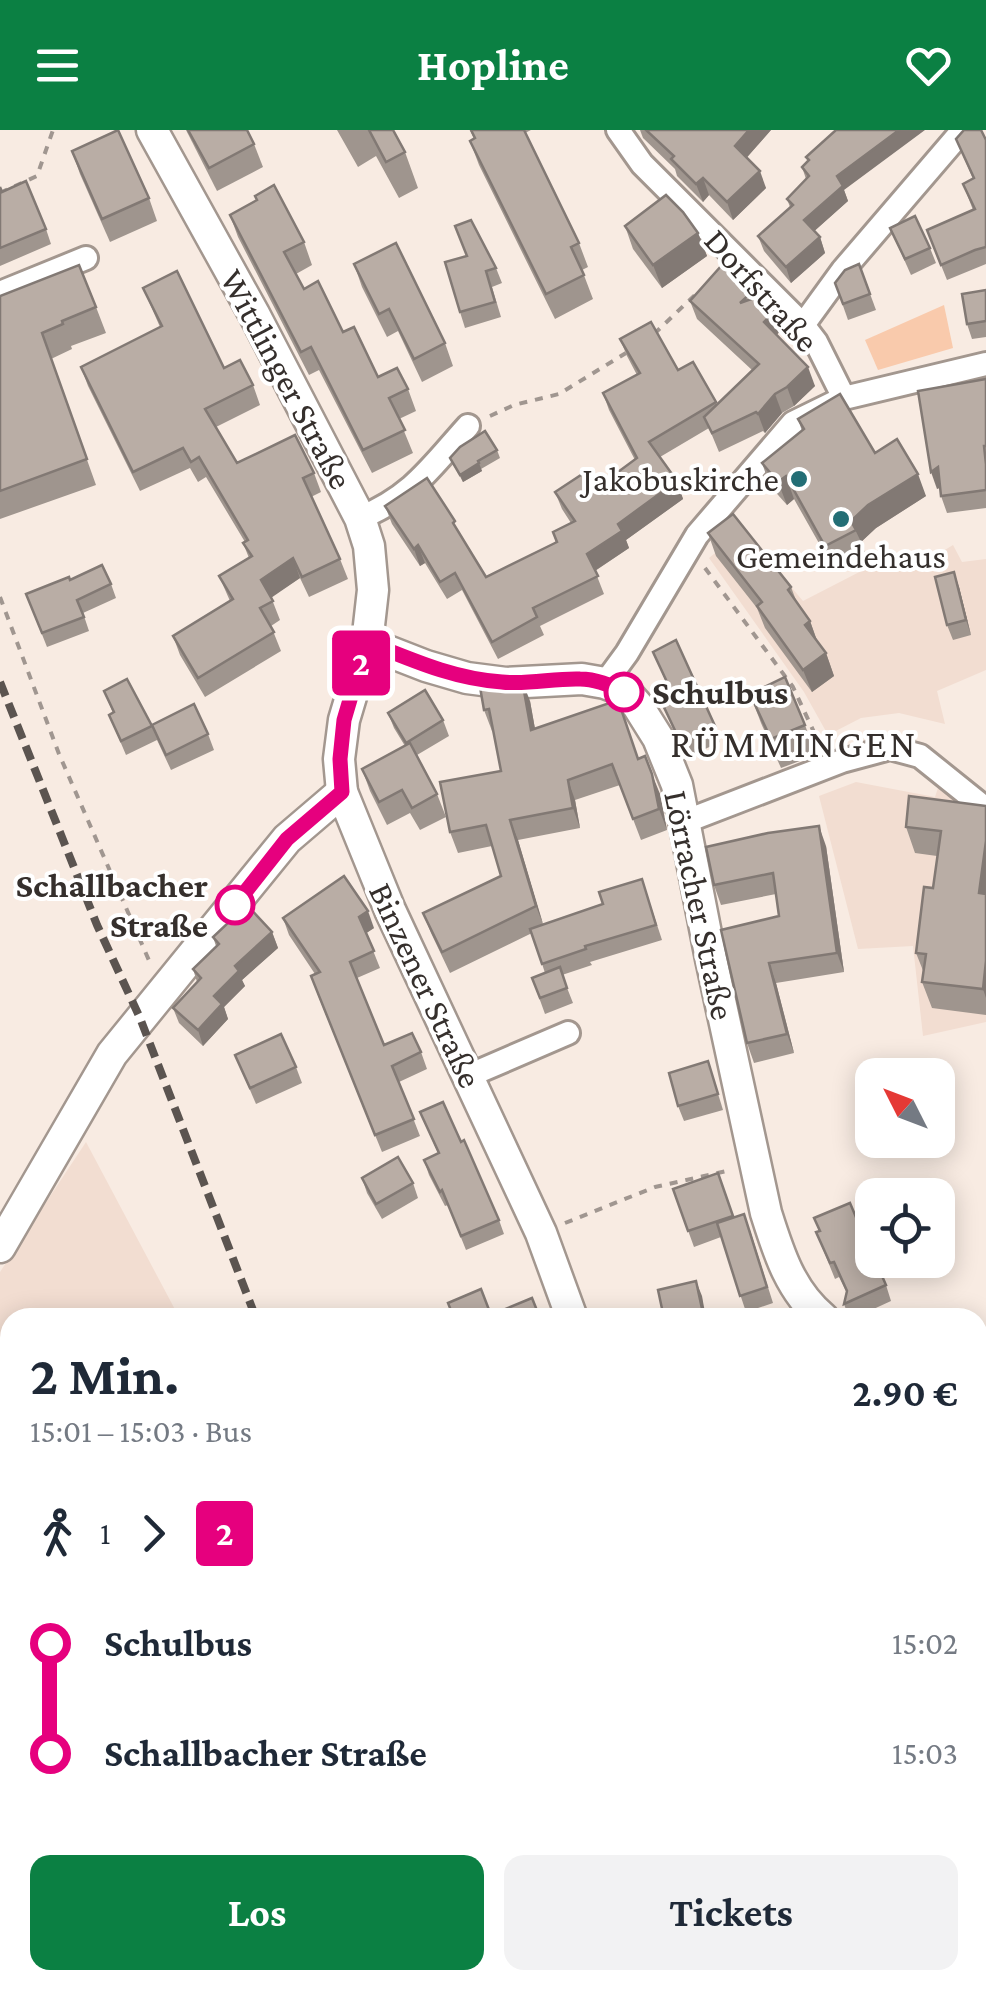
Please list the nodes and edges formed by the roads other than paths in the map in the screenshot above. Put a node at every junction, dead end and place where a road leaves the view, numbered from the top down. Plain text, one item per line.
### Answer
1 (152, 130) edge
2 (618, 130) edge
3 (963, 130) edge
4 (86, 258) dead end
5 (0, 293) edge
6 (804, 324) junction
7 (986, 364) edge
8 (844, 398) junction
9 (468, 426) road end
10 (360, 518) junction
11 (367, 642) junction
12 (604, 683) junction
13 (342, 792) junction
14 (986, 809) edge
15 (684, 822) junction
16 (568, 1033) dead end
17 (468, 1076) junction
18 (0, 1248) edge
19 (568, 1308) edge
20 (814, 1308) edge

1 - 10 street, Wittlinger Straße
2 - 6 street, Dorfstraße
3 - 6 street
4 - 5 street
6 - 8 street, Dorfstraße
7 - 8 street
8 - 12 street
9 - 10 street
10 - 11 street, Wittlinger Straße
11 - 12 street
11 - 13 street, Binzener Straße
12 - 15 street, Lörracher Straße
13 - 17 street, Binzener Straße
13 - 18 street
14 - 15 street
15 - 20 street, Lörracher Straße
16 - 17 street
17 - 19 street, Binzener Straße

